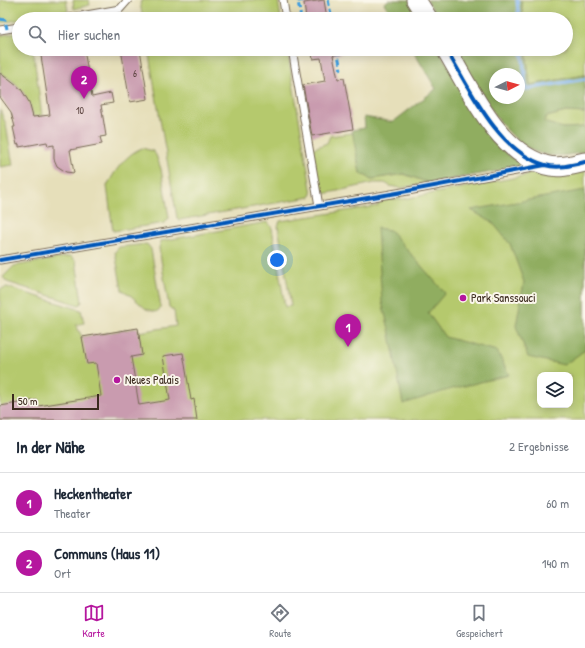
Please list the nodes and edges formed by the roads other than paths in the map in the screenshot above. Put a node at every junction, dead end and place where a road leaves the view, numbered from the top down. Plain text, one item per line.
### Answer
1 (128, 0) edge
2 (283, 0) edge
3 (416, 0) edge
4 (103, 12) edge
5 (285, 12) edge
6 (424, 12) edge
7 (12, 28) edge
8 (0, 30) edge
9 (293, 56) edge
10 (450, 56) edge
11 (585, 162) edge
12 (545, 165) junction
13 (319, 206) junction
14 (0, 260) edge

1 - 4 lane
2 - 5 lane
3 - 6 street
7 - 8 lane
9 - 13 lane
10 - 12 street
11 - 12 street
12 - 13 lane
13 - 14 lane

